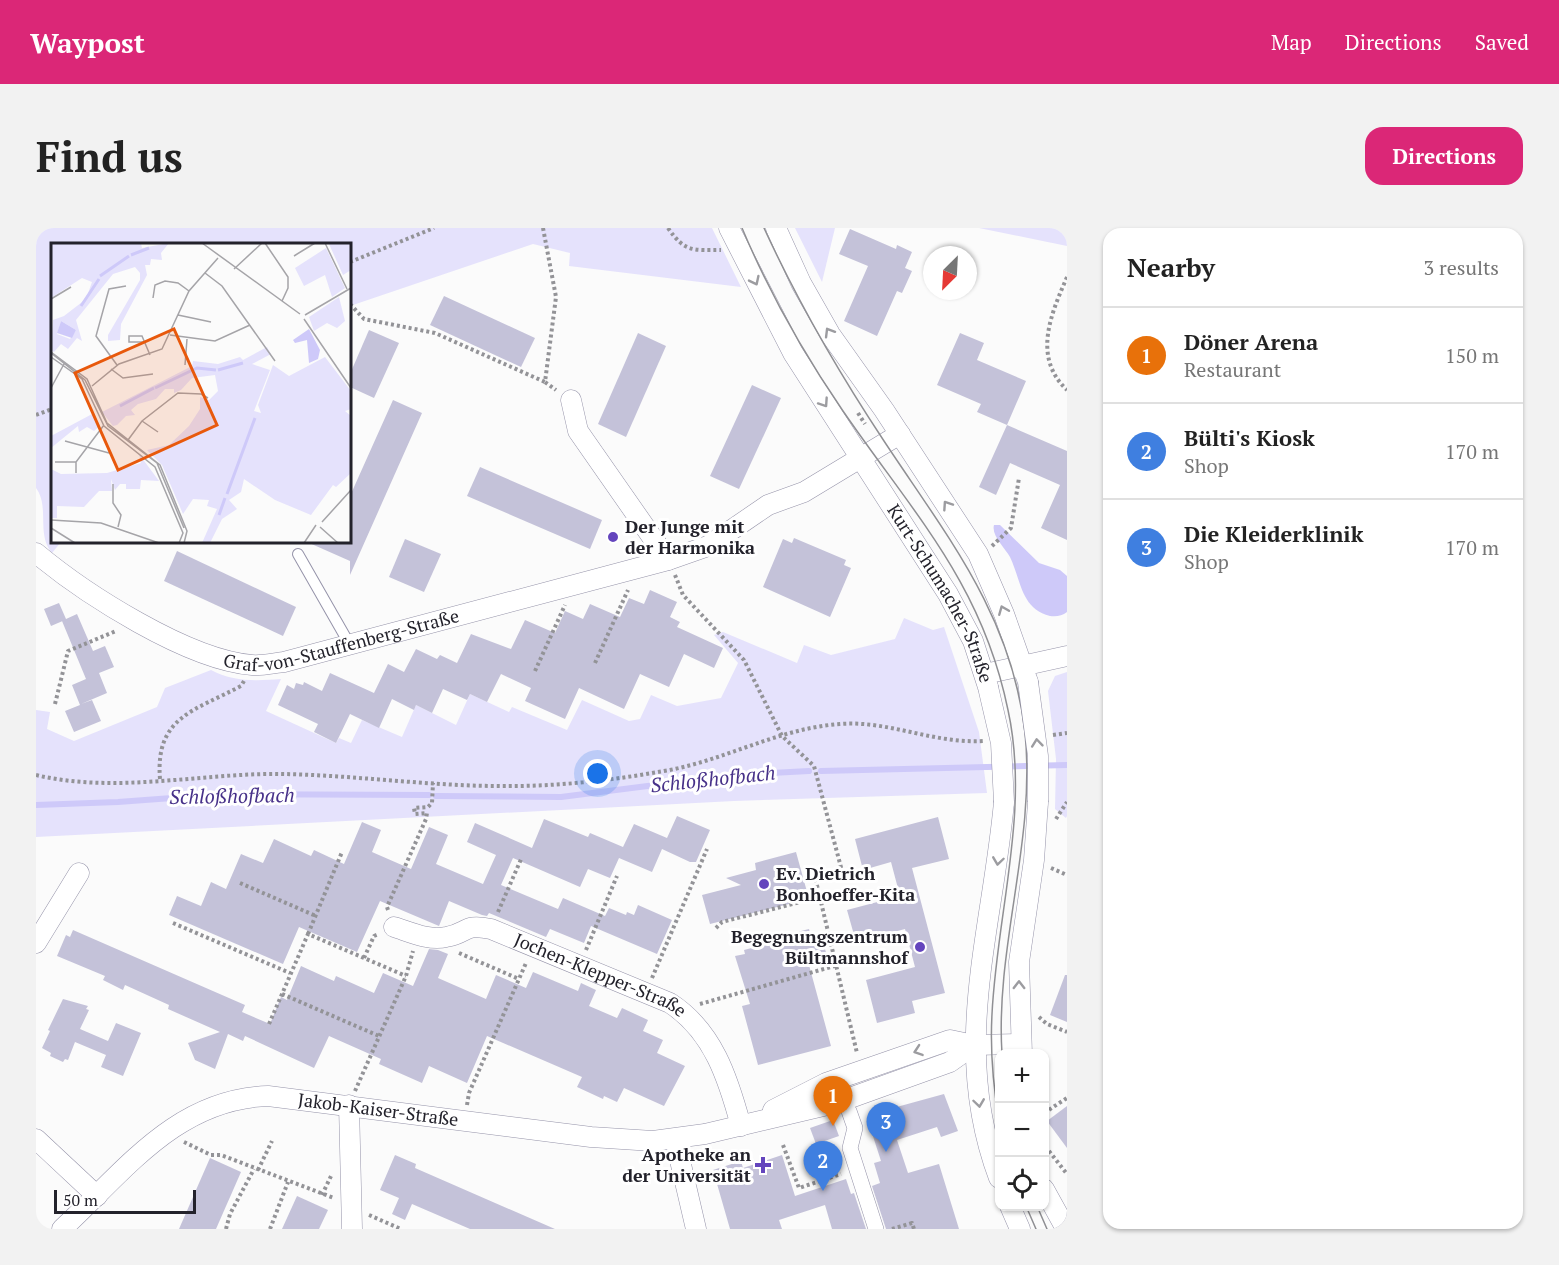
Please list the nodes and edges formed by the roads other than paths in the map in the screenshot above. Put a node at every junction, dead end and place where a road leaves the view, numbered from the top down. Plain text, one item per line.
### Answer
1 (729, 228) edge
2 (776, 228) edge
3 (571, 400) road end
4 (900, 434) junction
5 (860, 458) junction
6 (36, 553) edge
7 (298, 554) dead end
8 (668, 560) junction
9 (350, 645) junction
10 (1067, 656) edge
11 (1026, 674) junction
12 (986, 681) junction
13 (79, 873) dead end
14 (394, 927) road end
15 (36, 943) edge
16 (974, 1045) junction
17 (1021, 1049) edge
18 (349, 1105) junction
19 (849, 1111) dead end
20 (741, 1126) junction
21 (36, 1139) edge
22 (675, 1139) junction
23 (995, 1166) edge
24 (97, 1196) junction
25 (1049, 1198) edge
26 (1012, 1211) edge
27 (62, 1229) edge
28 (352, 1229) edge
29 (696, 1229) edge
30 (876, 1229) edge
31 (1020, 1229) edge
32 (1066, 1229) edge

1 -> 5 street, Kurt-Schumacher-Straße
4 -> 2 street
3 - 8 street
4 - 5 street, Graf-von-Stauffenberg-Straße
11 -> 4 street
5 - 8 street, Graf-von-Stauffenberg-Straße
5 - 12 street, Kurt-Schumacher-Straße
6 - 9 street, Graf-von-Stauffenberg-Straße
7 - 9 lane
8 - 9 street, Graf-von-Stauffenberg-Straße
10 - 11 street
11 - 12 street
17 -> 11 street, bridge
12 -> 16 street, Kurt-Schumacher-Straße, bridge
13 - 15 street
14 - 20 street, Jochen-Klepper-Straße
16 - 17 street
16 - 20 street, Jakob-Kaiser-Straße
16 -> 23 street, Kurt-Schumacher-Straße
18 - 22 street, Jakob-Kaiser-Straße
18 - 24 street, Jakob-Kaiser-Straße
18 - 28 street
19 - 30 street
20 - 22 street, Jakob-Kaiser-Straße
21 - 24 street
22 - 29 street
24 - 27 street, Jakob-Kaiser-Straße
25 - 32 street
26 - 31 street

